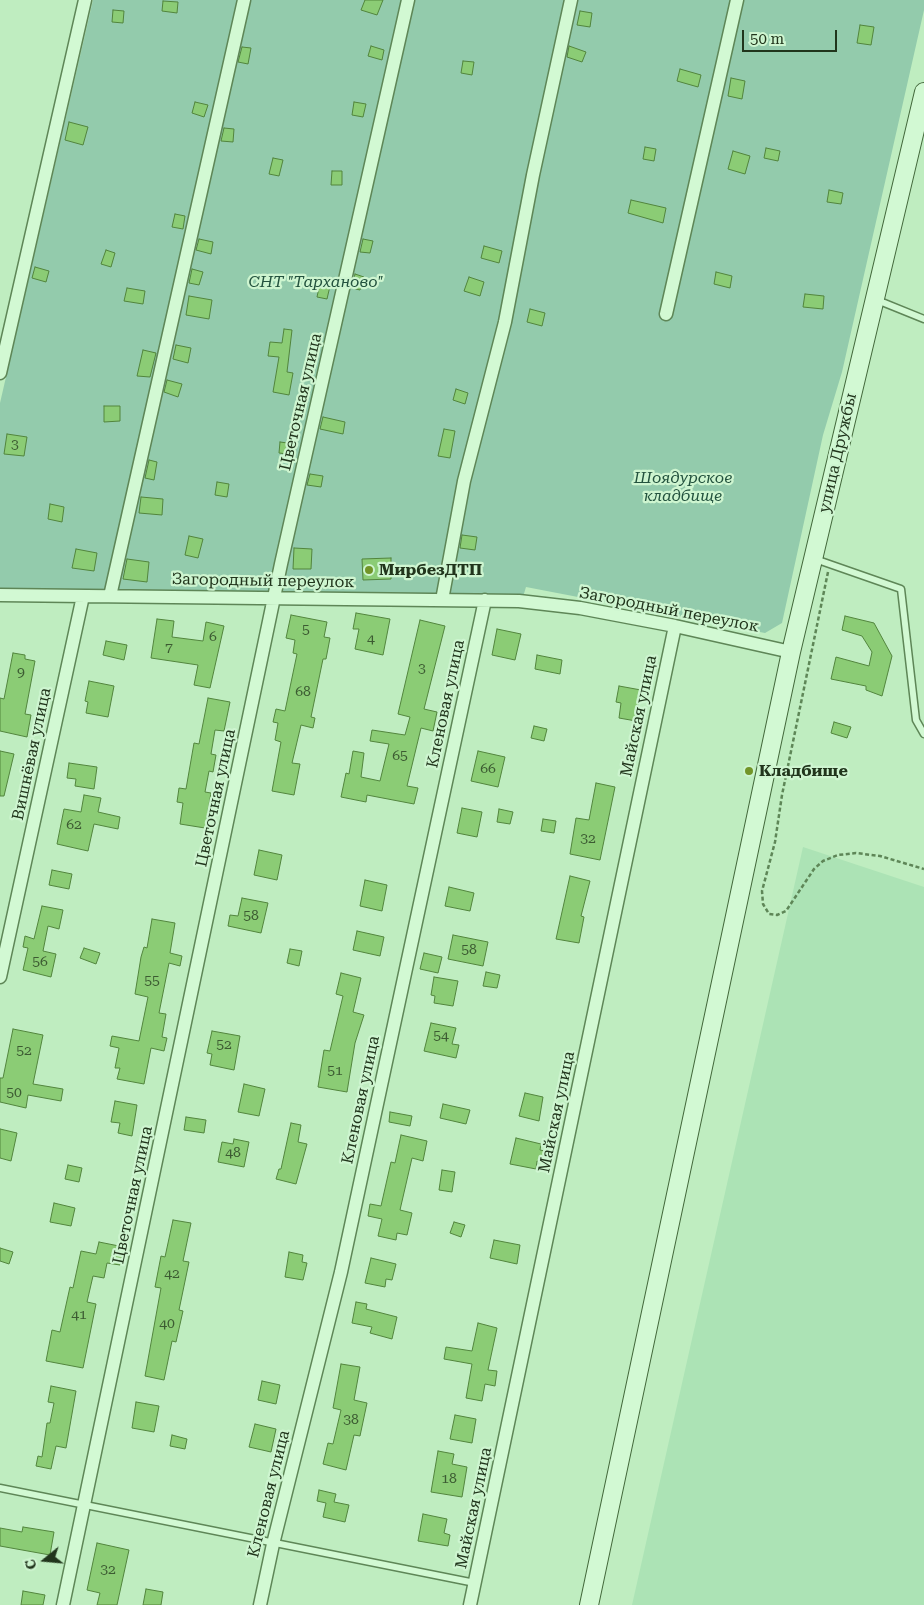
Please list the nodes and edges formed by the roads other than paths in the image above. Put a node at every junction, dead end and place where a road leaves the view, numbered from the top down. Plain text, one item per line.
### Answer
1 (86, 0) edge
2 (244, 0) edge
3 (408, 0) edge
4 (572, 0) edge
5 (737, 0) edge
6 (924, 92) edge
7 (874, 298) junction
8 (666, 314) dead end
9 (924, 319) edge
10 (0, 373) edge
11 (822, 561) junction
12 (0, 595) edge
13 (83, 596) junction
14 (110, 596) junction
15 (276, 597) junction
16 (442, 600) junction
17 (485, 600) junction
18 (675, 626) junction
19 (791, 652) junction
20 (924, 734) edge
21 (0, 977) edge
22 (0, 1488) edge
23 (84, 1505) junction
24 (272, 1544) junction
25 (475, 1583) junction
26 (62, 1605) edge
27 (260, 1605) edge
28 (470, 1605) edge
29 (588, 1605) edge

1 - 10 street
2 - 14 street
3 - 15 street, Цветочная улица
4 - 16 street
5 - 8 street
6 - 7 main road, улица Дружбы
7 - 9 lane
7 - 11 main road, улица Дружбы
11 - 19 main road, улица Дружбы
11 - 20 lane
12 - 13 street, Загородный переулок
13 - 14 street, Загородный переулок
13 - 21 street, Вишнёвая улица
14 - 15 street, Загородный переулок
15 - 16 street, Загородный переулок
15 - 23 street, Цветочная улица
16 - 17 street, Загородный переулок
17 - 18 street, Загородный переулок
17 - 24 street, Кленовая улица
18 - 19 street, Загородный переулок
18 - 25 street, Майская улица
19 - 29 main road, улица Дружбы
22 - 23 lane
23 - 24 lane
23 - 26 street, Цветочная улица
24 - 25 lane
24 - 27 street, Кленовая улица
25 - 28 street, Майская улица

